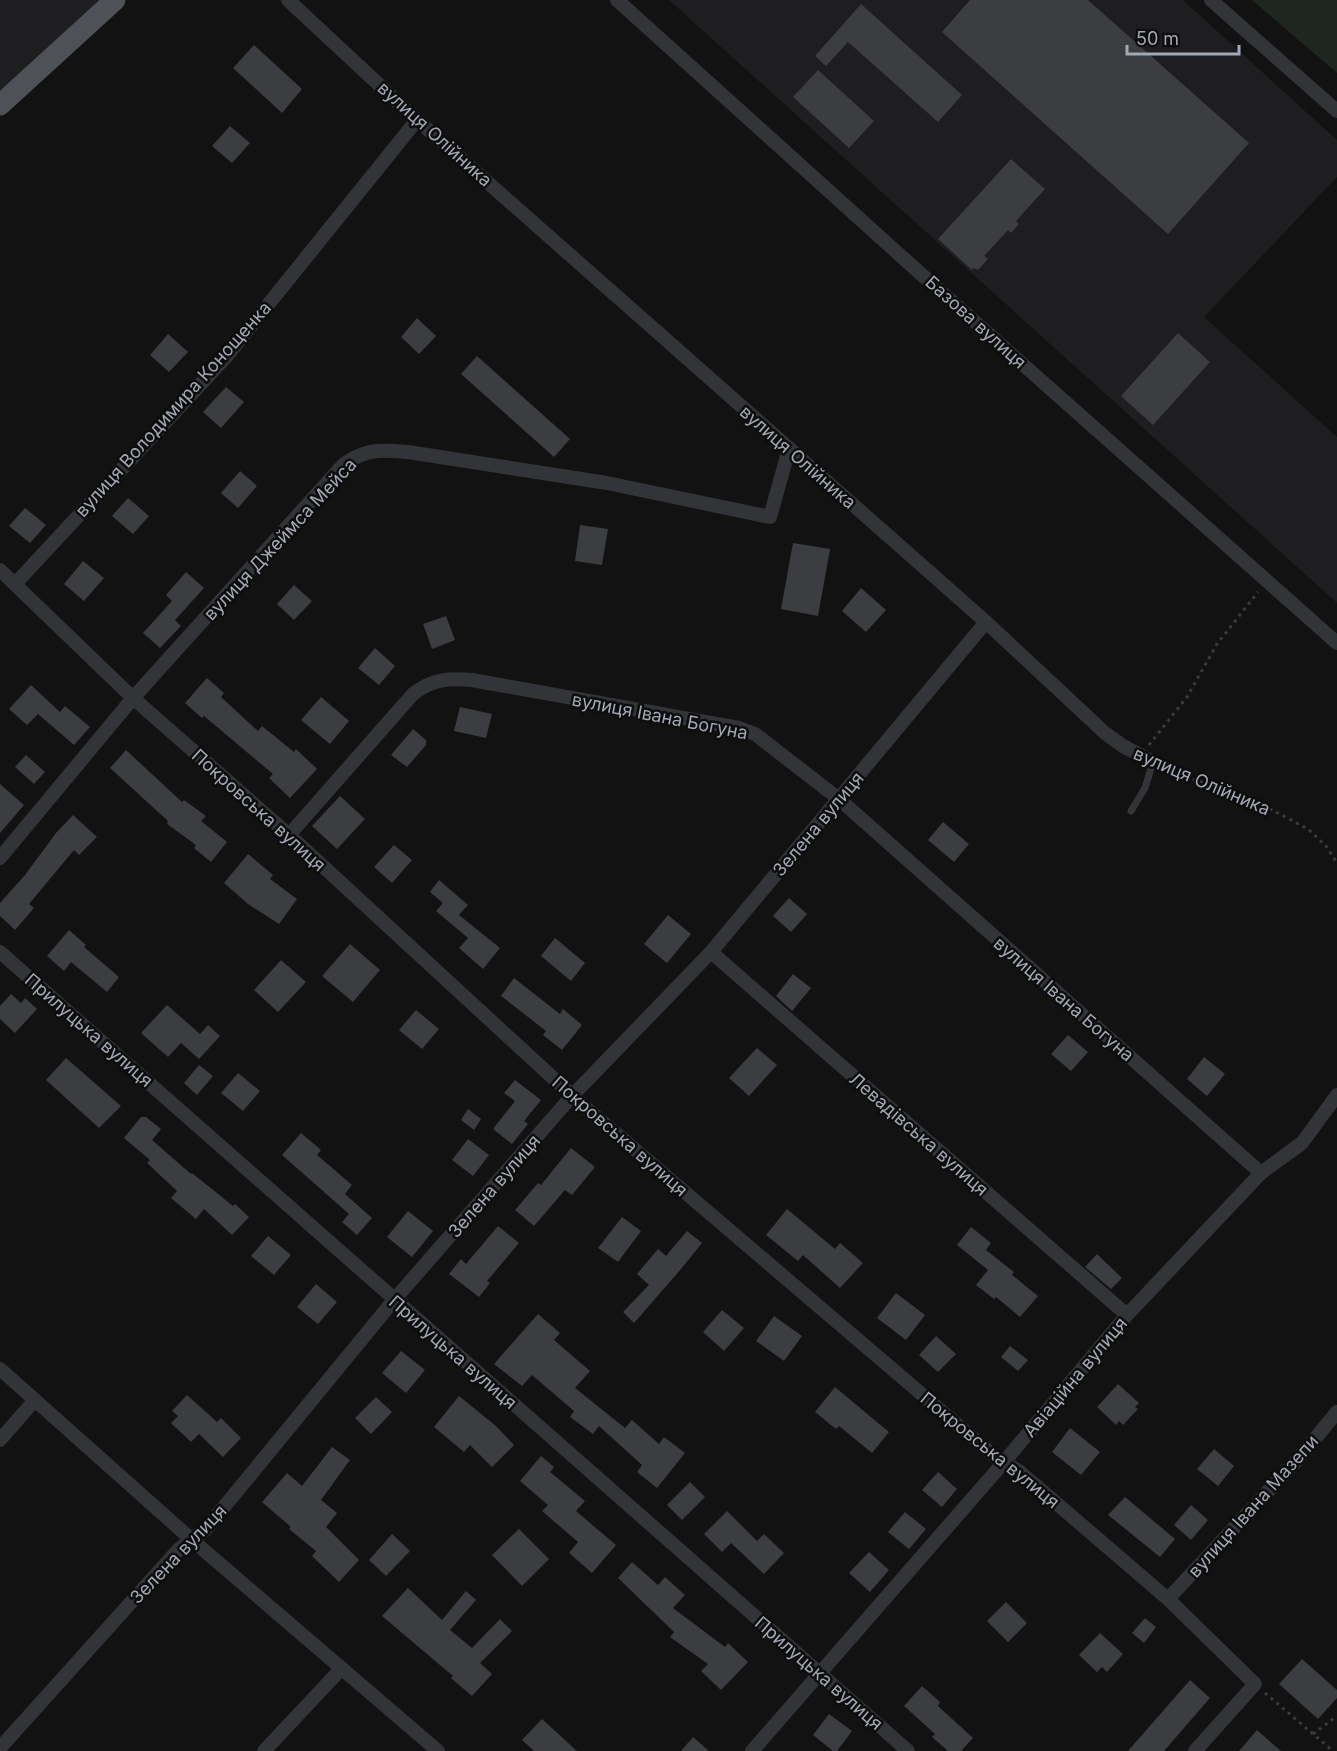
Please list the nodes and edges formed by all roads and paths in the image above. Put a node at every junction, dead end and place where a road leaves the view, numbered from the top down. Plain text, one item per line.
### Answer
1 (115, 0) edge
2 (288, 0) edge
3 (617, 0) edge
4 (1211, 0) edge
5 (0, 105) edge
6 (1337, 111) edge
7 (417, 120) junction
8 (789, 449) junction
9 (0, 570) edge
10 (1268, 580) junction
11 (15, 584) junction
12 (986, 622) junction
13 (1337, 643) edge
14 (133, 698) junction
15 (1148, 759) junction
16 (839, 800) junction
17 (1131, 811) dead end
18 (289, 835) junction
19 (0, 858) edge
20 (1337, 863) edge
21 (0, 952) edge
22 (711, 952) junction
23 (1337, 1095) edge
24 (572, 1096) junction
25 (1261, 1173) junction
26 (394, 1300) junction
27 (1127, 1315) junction
28 (0, 1369) edge
29 (34, 1401) junction
30 (1337, 1412) edge
31 (0, 1440) edge
32 (1004, 1462) junction
33 (192, 1540) junction
34 (1168, 1599) junction
35 (342, 1668) junction
36 (820, 1673) junction
37 (1255, 1684) junction
38 (1337, 1716) edge
39 (1313, 1734) junction
40 (0, 1748) edge
41 (264, 1751) edge
42 (438, 1751) edge
43 (752, 1751) edge
44 (908, 1751) edge
45 (1195, 1751) edge
46 (1333, 1751) edge

1 - 5 main road
2 - 7 street, вулиця Олійника
3 - 10 street, Базова вулиця
4 - 6 street
7 - 8 street, вулиця Олійника
7 - 11 street, вулиця Володимира Конощенка
8 - 12 street, вулиця Олійника
8 - 14 street, вулиця Джеймса Мейса
9 - 11 street, Покровська вулиця
10 - 13 street, Базова вулиця
10 - 15 path
11 - 14 street, Покровська вулиця
12 - 15 street, вулиця Олійника
12 - 16 street, Зелена вулиця
14 - 18 street, Покровська вулиця
14 - 19 street, вулиця Джеймса Мейса
15 - 17 lane
15 - 20 path, вулиця Олійника
16 - 18 street, вулиця Івана Богуна
16 - 22 street, Зелена вулиця
16 - 25 street, вулиця Івана Богуна
18 - 24 street, Покровська вулиця
21 - 26 street, Прилуцька вулиця
22 - 24 street, Зелена вулиця
22 - 27 street, Левадівська вулиця
23 - 25 street, Авіаційна вулиця
24 - 26 street, Зелена вулиця
24 - 32 street, Покровська вулиця
25 - 27 street, Авіаційна вулиця
26 - 33 street, Зелена вулиця
26 - 36 street, Прилуцька вулиця
27 - 32 street, Авіаційна вулиця
28 - 29 street
29 - 31 street
29 - 33 street
30 - 34 street, вулиця Івана Мазепи
32 - 34 street, Покровська вулиця
32 - 36 street, Авіаційна вулиця
33 - 35 street
33 - 40 street, Зелена вулиця
34 - 37 street, Покровська вулиця
35 - 41 street
35 - 42 street
36 - 43 street, Авіаційна вулиця
36 - 44 street, Прилуцька вулиця
37 - 39 path
37 - 45 street
38 - 39 path
39 - 46 path

